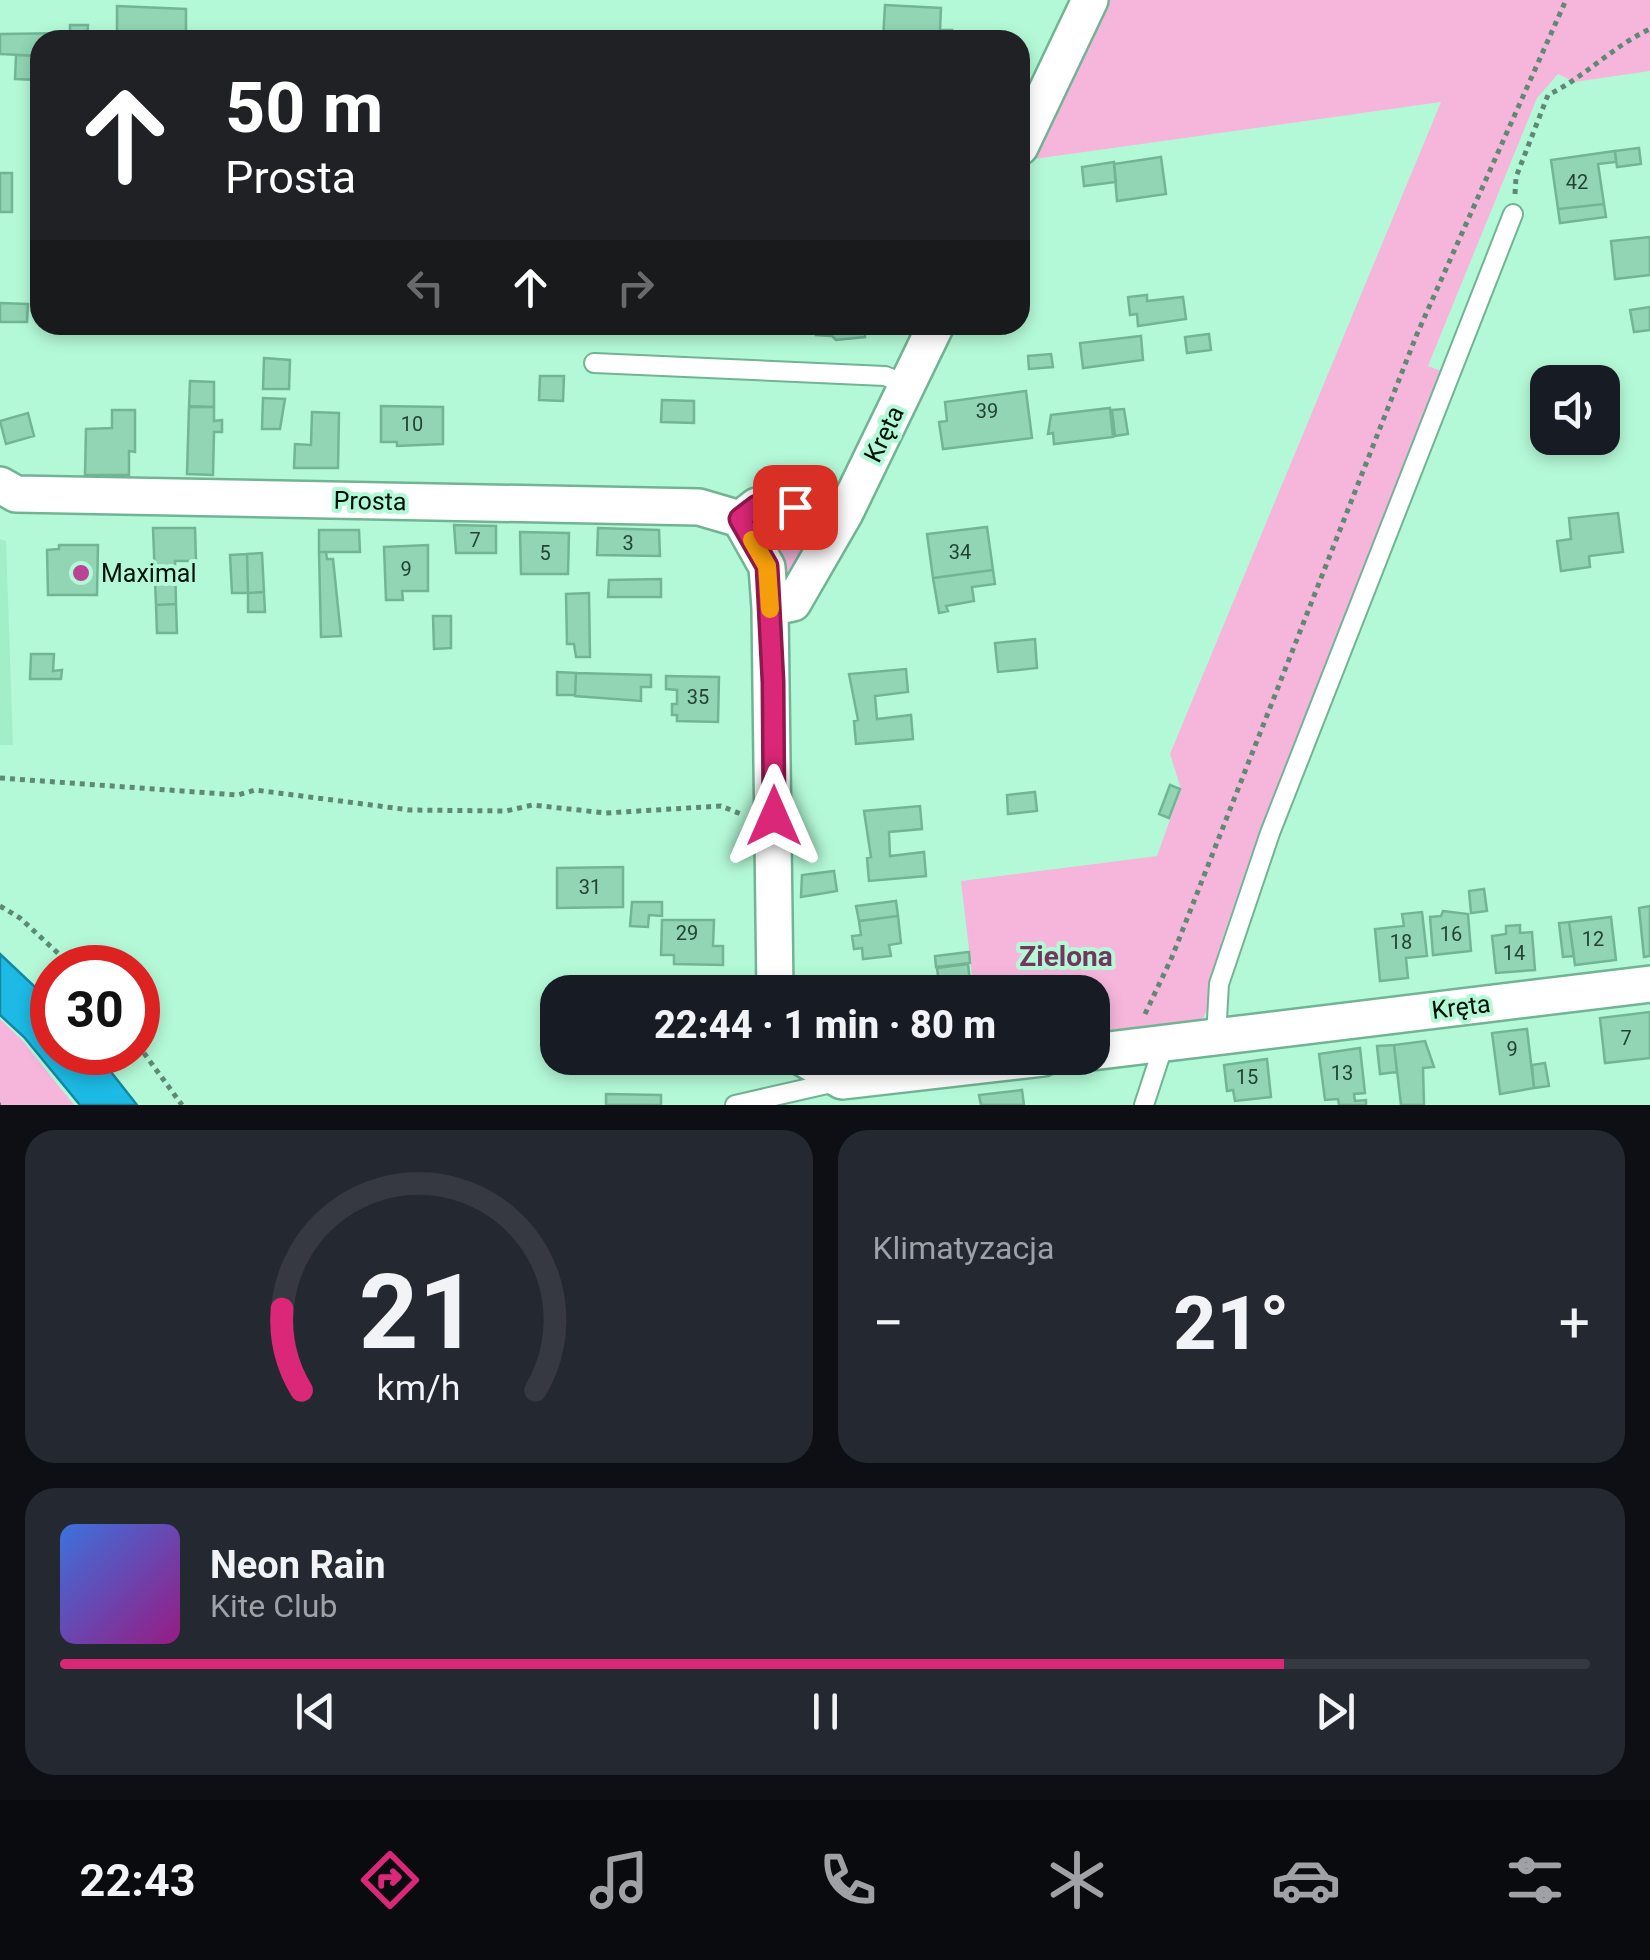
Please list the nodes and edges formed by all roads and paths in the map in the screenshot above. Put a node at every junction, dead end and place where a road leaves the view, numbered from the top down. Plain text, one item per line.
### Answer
1 (1090, 0) edge
2 (1566, 0) edge
3 (1650, 29) edge
4 (1030, 126) edge
5 (1513, 214) joint
6 (931, 335) edge
7 (594, 362) dead end
8 (908, 385) junction
9 (1, 489) edge
10 (845, 513) junction
11 (740, 519) junction
12 (770, 608) junction
13 (0, 778) edge
14 (774, 816) junction
15 (0, 906) edge
16 (49, 945) edge
17 (775, 975) edge
18 (1650, 984) edge
19 (1152, 1034) junction
20 (1216, 1037) junction
21 (1110, 1047) edge
22 (160, 1075) edge
23 (832, 1075) edge
24 (894, 1075) edge
25 (842, 1081) junction
26 (182, 1105) edge
27 (735, 1105) edge
28 (1144, 1105) edge

1 - 4 street
2 - 19 path
3 - 5 path
5 - 20 lane
6 - 8 street, Kręta
7 - 8 lane
8 - 10 street, Kręta
9 - 11 street, Prosta
10 - 11 street, Prosta
10 - 12 street, Kręta
11 - 12 street
12 - 14 street
13 - 14 path
14 - 17 street
15 - 16 path
18 - 20 street, Kręta
19 - 20 street, Kręta
19 - 21 street, Kręta
19 - 28 lane
22 - 26 path
23 - 25 street
24 - 25 street
25 - 27 lane

